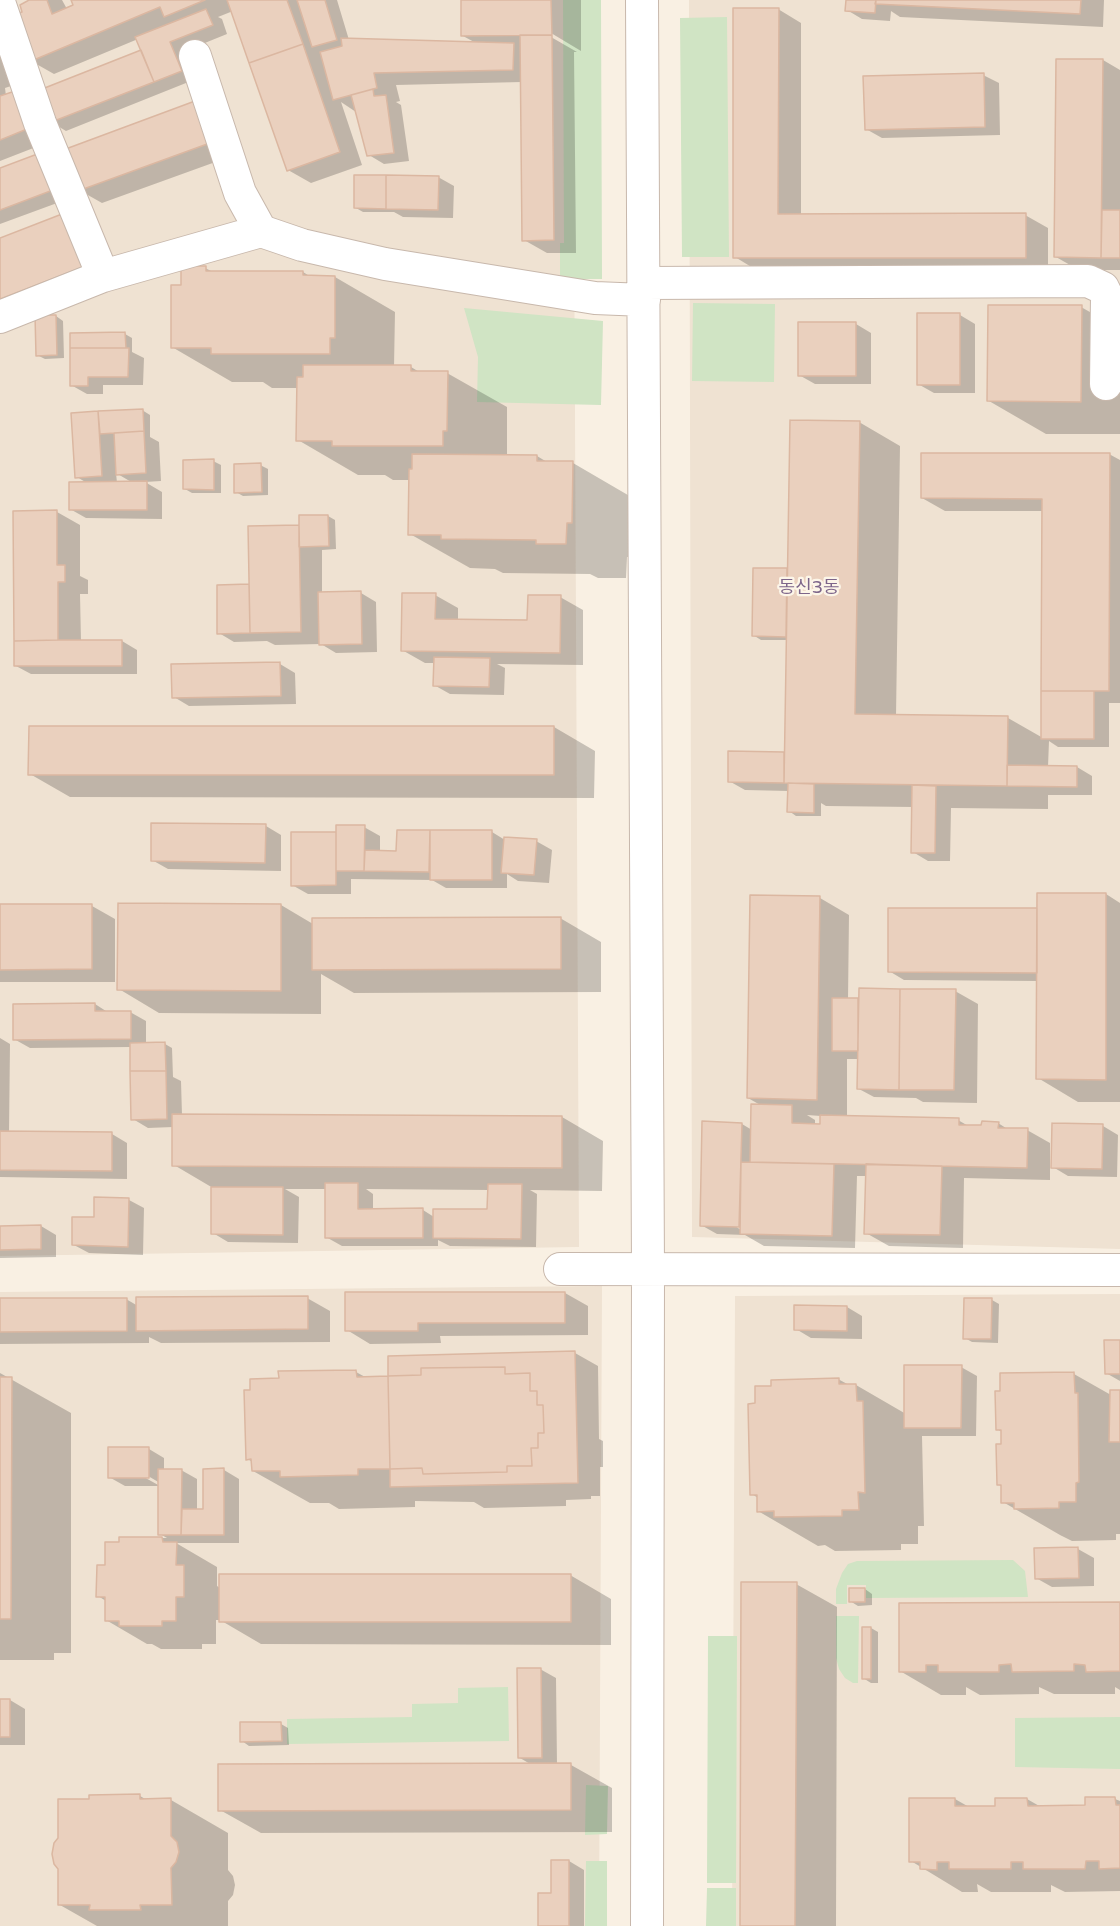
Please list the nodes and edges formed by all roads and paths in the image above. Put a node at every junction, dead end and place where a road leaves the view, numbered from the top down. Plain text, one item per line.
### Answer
1 (642, 0) edge
2 (0, 5) edge
3 (195, 56) dead end
4 (261, 231) junction
5 (103, 276) junction
6 (644, 291) junction
7 (0, 318) edge
8 (1106, 384) dead end
9 (648, 1268) junction
10 (560, 1269) dead end
11 (1120, 1270) edge
12 (647, 1926) edge

1 - 6 street
2 - 5 street
3 - 4 street
4 - 5 street
4 - 6 street
5 - 7 street
6 - 8 street
6 - 9 street
9 - 10 street
9 - 11 street
9 - 12 street

